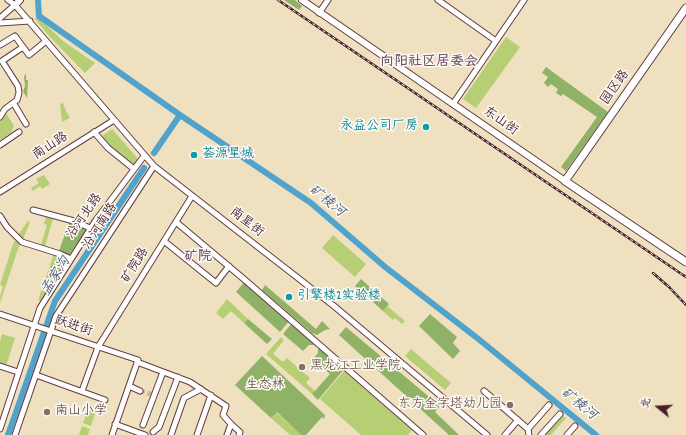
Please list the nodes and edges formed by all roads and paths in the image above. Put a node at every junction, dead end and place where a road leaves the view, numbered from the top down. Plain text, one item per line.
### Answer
1 (8, 0) edge
2 (302, 0) edge
3 (328, 0) edge
4 (438, 0) edge
5 (524, 0) edge
6 (18, 2) edge
7 (686, 8) edge
8 (319, 13) junction
9 (0, 18) edge
10 (30, 21) junction
11 (0, 22) edge
12 (46, 41) junction
13 (496, 41) junction
14 (0, 45) edge
15 (23, 47) junction
16 (14, 104) junction
17 (453, 104) junction
18 (0, 117) edge
19 (114, 120) junction
20 (26, 124) dead end
21 (20, 132) dead end
22 (94, 132) junction
23 (0, 145) edge
24 (144, 156) junction
25 (154, 166) junction
26 (134, 169) junction
27 (566, 181) junction
28 (0, 191) edge
29 (192, 196) junction
30 (34, 210) dead end
31 (0, 216) edge
32 (176, 222) junction
33 (90, 228) junction
34 (164, 242) junction
35 (71, 259) junction
36 (686, 262) edge
37 (229, 266) junction
38 (0, 314) edge
39 (34, 325) junction
40 (50, 330) junction
41 (98, 347) junction
42 (138, 361) junction
43 (0, 366) edge
44 (18, 372) junction
45 (163, 372) junction
46 (36, 375) junction
47 (178, 377) junction
48 (129, 386) junction
49 (201, 389) junction
50 (82, 391) junction
51 (140, 391) tunnel mouth
52 (484, 391) dead end
53 (211, 395) junction
54 (105, 400) dead end
55 (549, 405) dead end
56 (3, 411) edge
57 (560, 414) dead end
58 (518, 420) junction
59 (116, 424) junction
60 (231, 424) junction
61 (143, 425) dead end
62 (575, 426) dead end
63 (0, 429) edge
64 (528, 429) junction
65 (153, 432) dead end
66 (17, 435) edge
67 (112, 435) edge
68 (144, 435) edge
69 (171, 435) edge
70 (197, 435) edge
71 (227, 435) edge
72 (239, 435) edge
73 (423, 435) edge
74 (487, 435) edge
75 (505, 435) edge
76 (530, 435) edge
77 (541, 435) edge
78 (567, 435) edge

1 - 6 street, 南星街
2 - 8 main road, 东山街
3 - 8 street
4 - 13 street
5 - 13 street
6 - 9 street
6 - 10 street, 南星街
7 - 27 highway, 园区路
8 - 17 main road, 东山街
10 - 11 street
10 - 12 street, 南星街
12 - 15 street
12 - 19 street, 南星街
13 - 17 street
14 - 15 street
15 - 16 street
16 - 18 street
16 - 20 street
17 - 27 main road, 东山街
19 - 22 street, 南山路
19 - 24 street, 南星街
21 - 23 street
22 - 26 street
22 - 28 street, 南山路
24 - 25 street, 南星街
24 - 26 street, 沿河北路
25 - 29 street, 南星街
25 - 40 street, 沿河南路
26 - 33 street, 沿河北路
27 - 36 highway, 东山街
29 - 32 street, 矿院路
29 - 74 street, 南星街
30 - 33 street
31 - 35 street
32 - 34 street, 矿院路
32 - 37 street
33 - 35 street, 沿河北路
34 - 37 street
34 - 41 street, 矿院路
35 - 39 street, 沿河北路
37 - 73 street
38 - 39 street, 跃进街
39 - 40 street, 跃进街
39 - 44 street, 沿河北路
40 - 41 street, 跃进街
40 - 46 street, 沿河南路
41 - 42 street, 跃进街
41 - 50 street, 矿院路
42 - 45 street, 跃进街
42 - 48 street
43 - 44 street
44 - 56 street, 沿河北路
45 - 47 street, 跃进街
45 - 61 street
46 - 50 street
46 - 66 street, 沿河南路
47 - 49 street, 跃进街
47 - 65 street
48 - 51 street
48 - 59 street
49 - 53 street, 跃进街
49 - 69 street
50 - 54 street
52 - 58 street
53 - 60 street, 跃进街
53 - 70 street
55 - 64 street
56 - 63 street, 沿河北路
57 - 77 street
58 - 64 street
58 - 75 street
59 - 67 street
59 - 68 street
60 - 71 street
60 - 72 street
62 - 78 street
64 - 76 street

